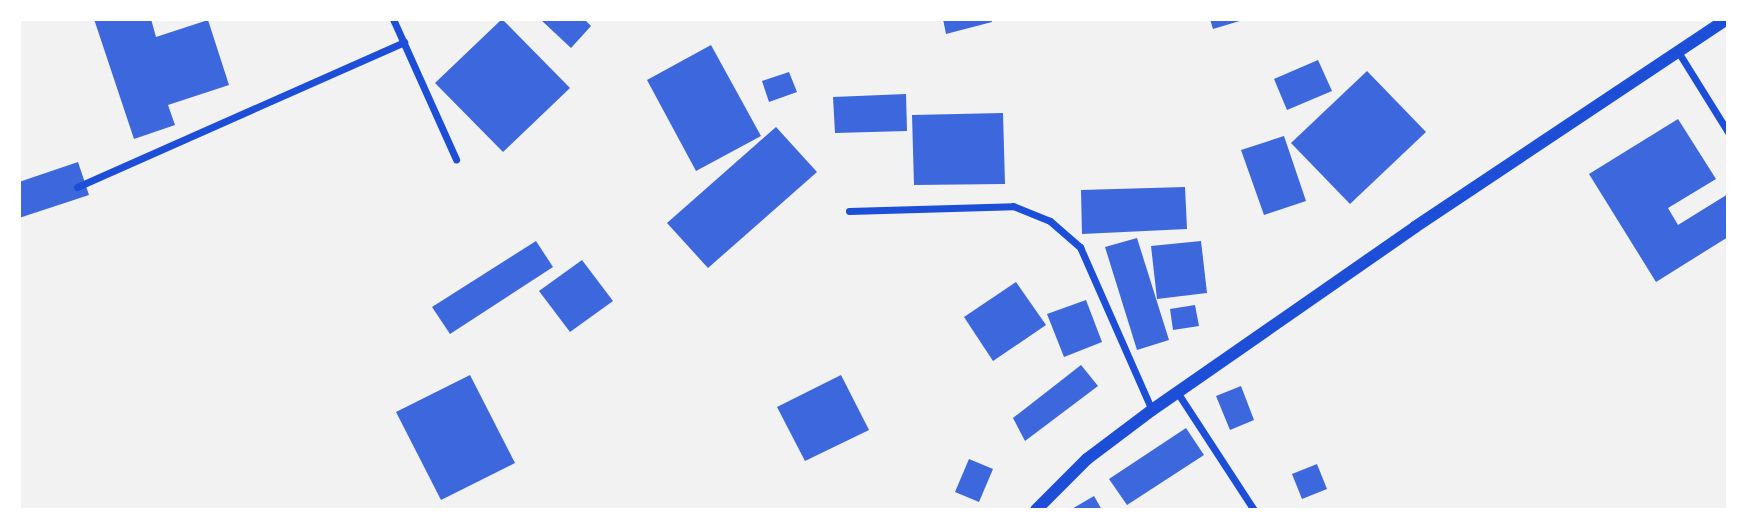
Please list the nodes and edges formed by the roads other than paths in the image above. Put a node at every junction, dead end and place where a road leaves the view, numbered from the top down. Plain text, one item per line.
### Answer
1 (393, 19) edge
2 (1727, 19) edge
3 (404, 42) junction
4 (1676, 50) junction
5 (1728, 132) edge
6 (456, 159) dead end
7 (77, 187) dead end
8 (849, 212) dead end
9 (1179, 395) junction
10 (1152, 411) junction
11 (1036, 510) edge
12 (1254, 510) edge

1 - 3 street
2 - 4 street
3 - 6 street
3 - 7 street
4 - 5 street
4 - 9 street
8 - 10 street
9 - 10 street
9 - 12 street
10 - 11 street

